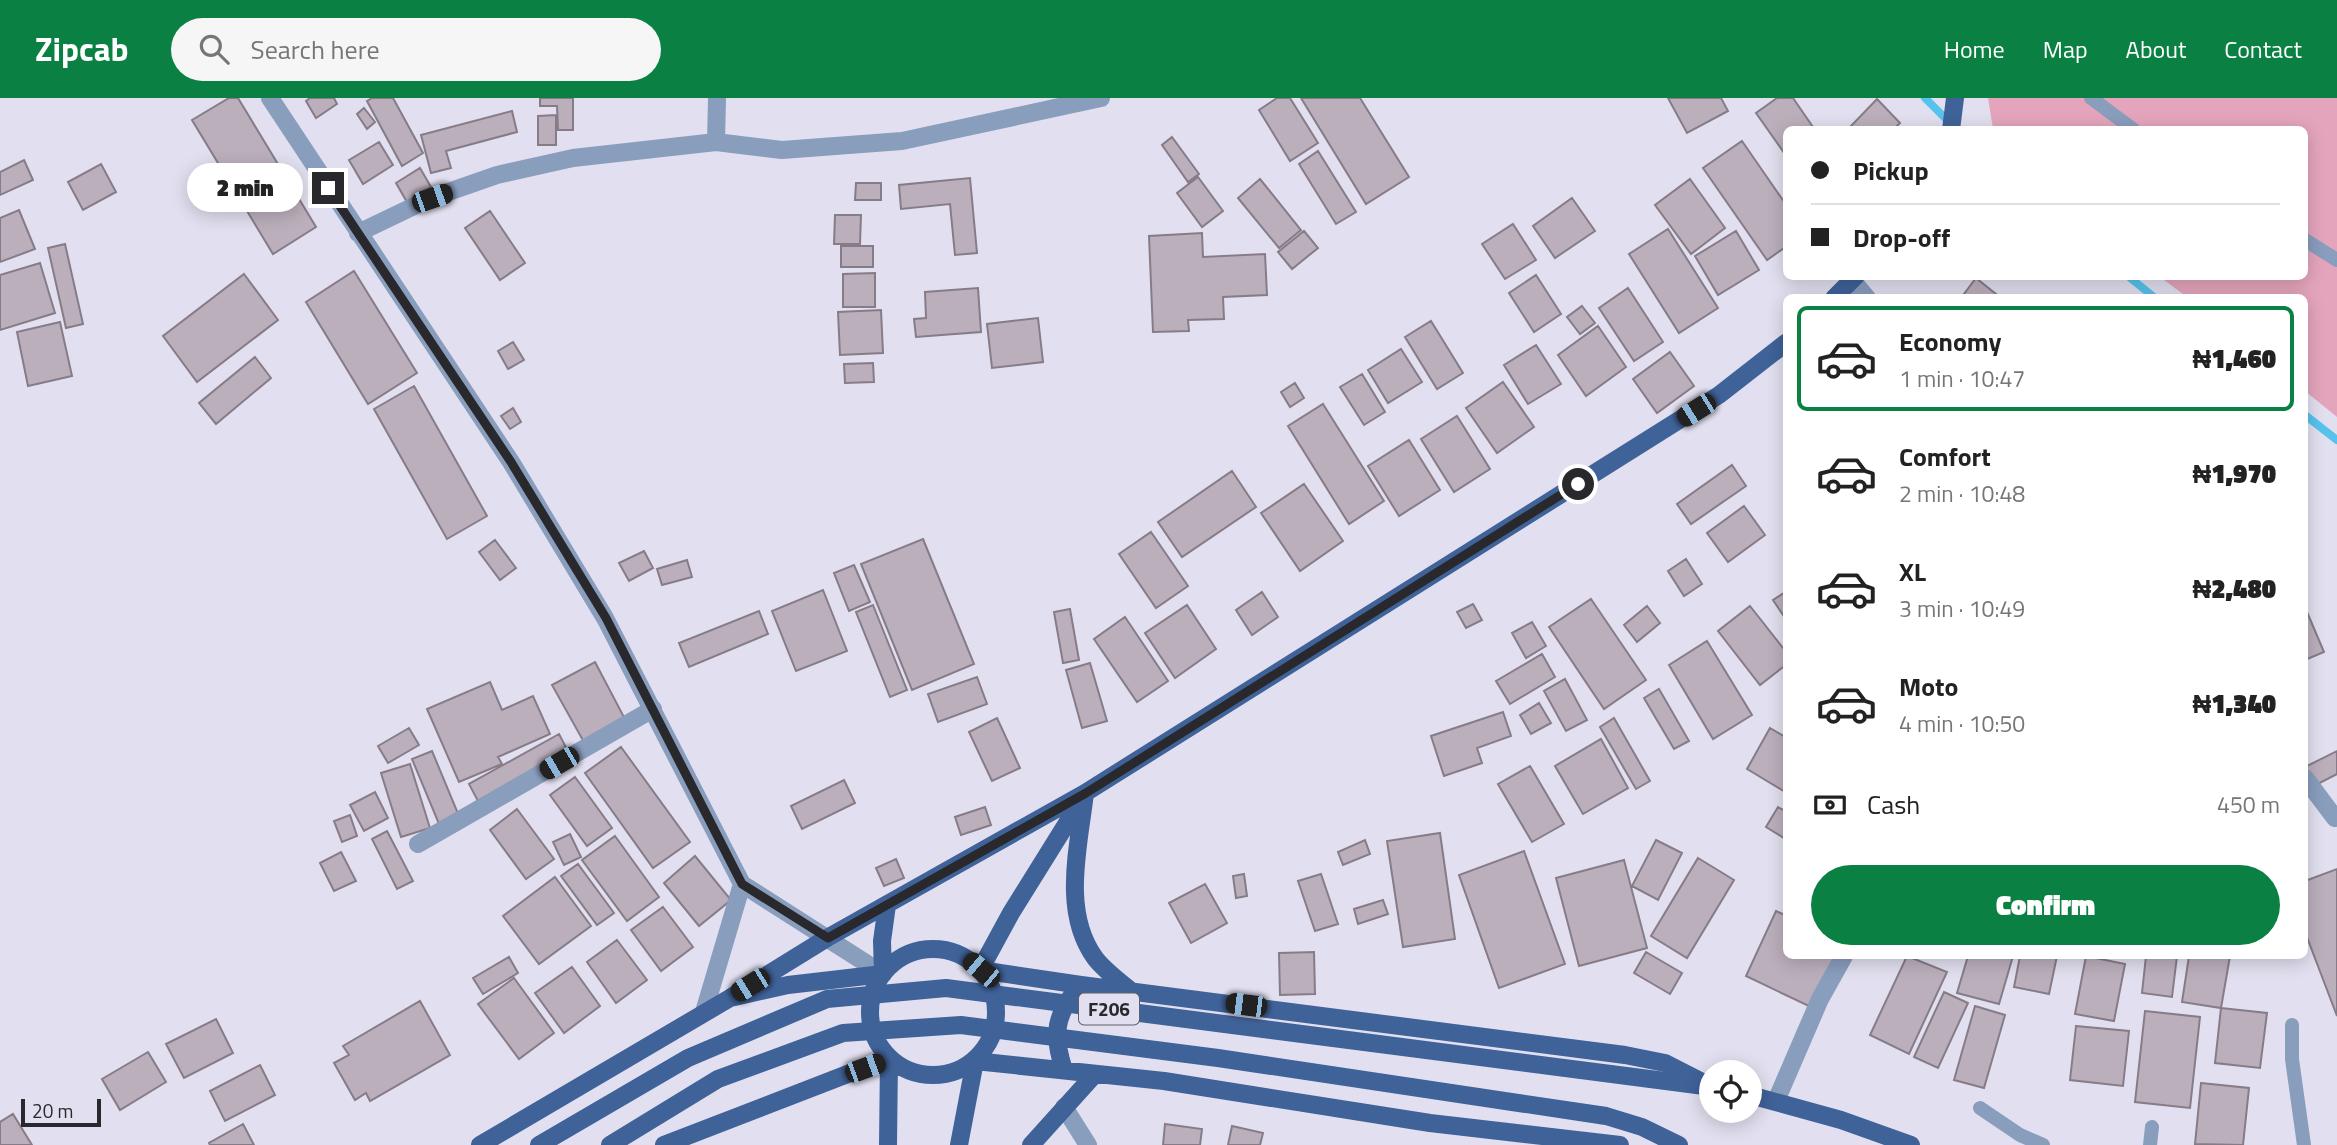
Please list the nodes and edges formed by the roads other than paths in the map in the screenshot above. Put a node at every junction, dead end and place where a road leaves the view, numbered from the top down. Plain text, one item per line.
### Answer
1 (270, 98) edge
2 (717, 98) edge
3 (1101, 98) edge
4 (2091, 98) edge
5 (1955, 102) edge
6 (1952, 126) edge
7 (2129, 126) edge
8 (716, 142) junction
9 (358, 233) junction
10 (2308, 242) edge
11 (2337, 260) edge
12 (1852, 280) edge
13 (1838, 294) edge
14 (1783, 345) edge
15 (653, 709) junction
16 (2308, 782) edge
17 (1086, 793) junction
18 (2335, 818) dead end
19 (418, 844) dead end
20 (742, 884) junction
21 (887, 905) junction
22 (828, 938) junction
23 (1842, 959) edge
24 (981, 970) junction
25 (883, 974) junction
26 (1081, 985) junction
27 (1131, 991) junction
28 (730, 998) junction
29 (704, 1012) junction
30 (2292, 1025) dead end
31 (889, 1059) junction
32 (975, 1061) junction
33 (1064, 1070) junction
34 (1095, 1074) junction
35 (1699, 1080) edge
36 (1699, 1085) edge
37 (1762, 1098) edge
38 (1776, 1101) junction
39 (1064, 1107) junction
40 (1980, 1108) dead end
41 (2151, 1127) dead end
42 (480, 1145) edge
43 (540, 1145) edge
44 (610, 1145) edge
45 (664, 1145) edge
46 (888, 1145) edge
47 (959, 1145) edge
48 (1031, 1145) edge
49 (1088, 1145) edge
50 (1620, 1145) edge
51 (1679, 1145) edge
52 (1911, 1145) edge
53 (2043, 1145) edge
54 (2150, 1145) edge
55 (2304, 1145) edge

1 - 9 street
2 - 8 street
3 - 8 street
4 - 7 lane
5 - 6 main road
8 - 9 street
9 - 15 street
10 - 11 lane
12 - 13 main road
14 - 17 main road
15 - 19 street
15 - 20 street
16 - 18 street
17 - 21 main road
17 - 24 main road
17 - 27 main road
20 - 22 street
20 - 29 street
21 - 22 main road
21 - 25 main road
22 - 25 street
22 - 28 main road
23 - 38 street
24 - 25 main road
24 - 26 main road
24 - 32 main road
25 - 28 main road
25 - 31 main road
26 - 27 main road
26 - 33 main road
27 - 35 main road
28 - 29 main road
29 - 42 main road
30 - 55 lane
31 - 32 main road
31 - 45 main road
31 - 46 main road
32 - 33 main road
32 - 47 main road
33 - 34 main road
34 - 39 main road
34 - 50 main road
36 - 43 main road, F206, bridge
37 - 38 main road
38 - 52 main road
39 - 48 main road
39 - 49 street
40 - 53 lane
41 - 54 lane
44 - 51 main road, F206, bridge

